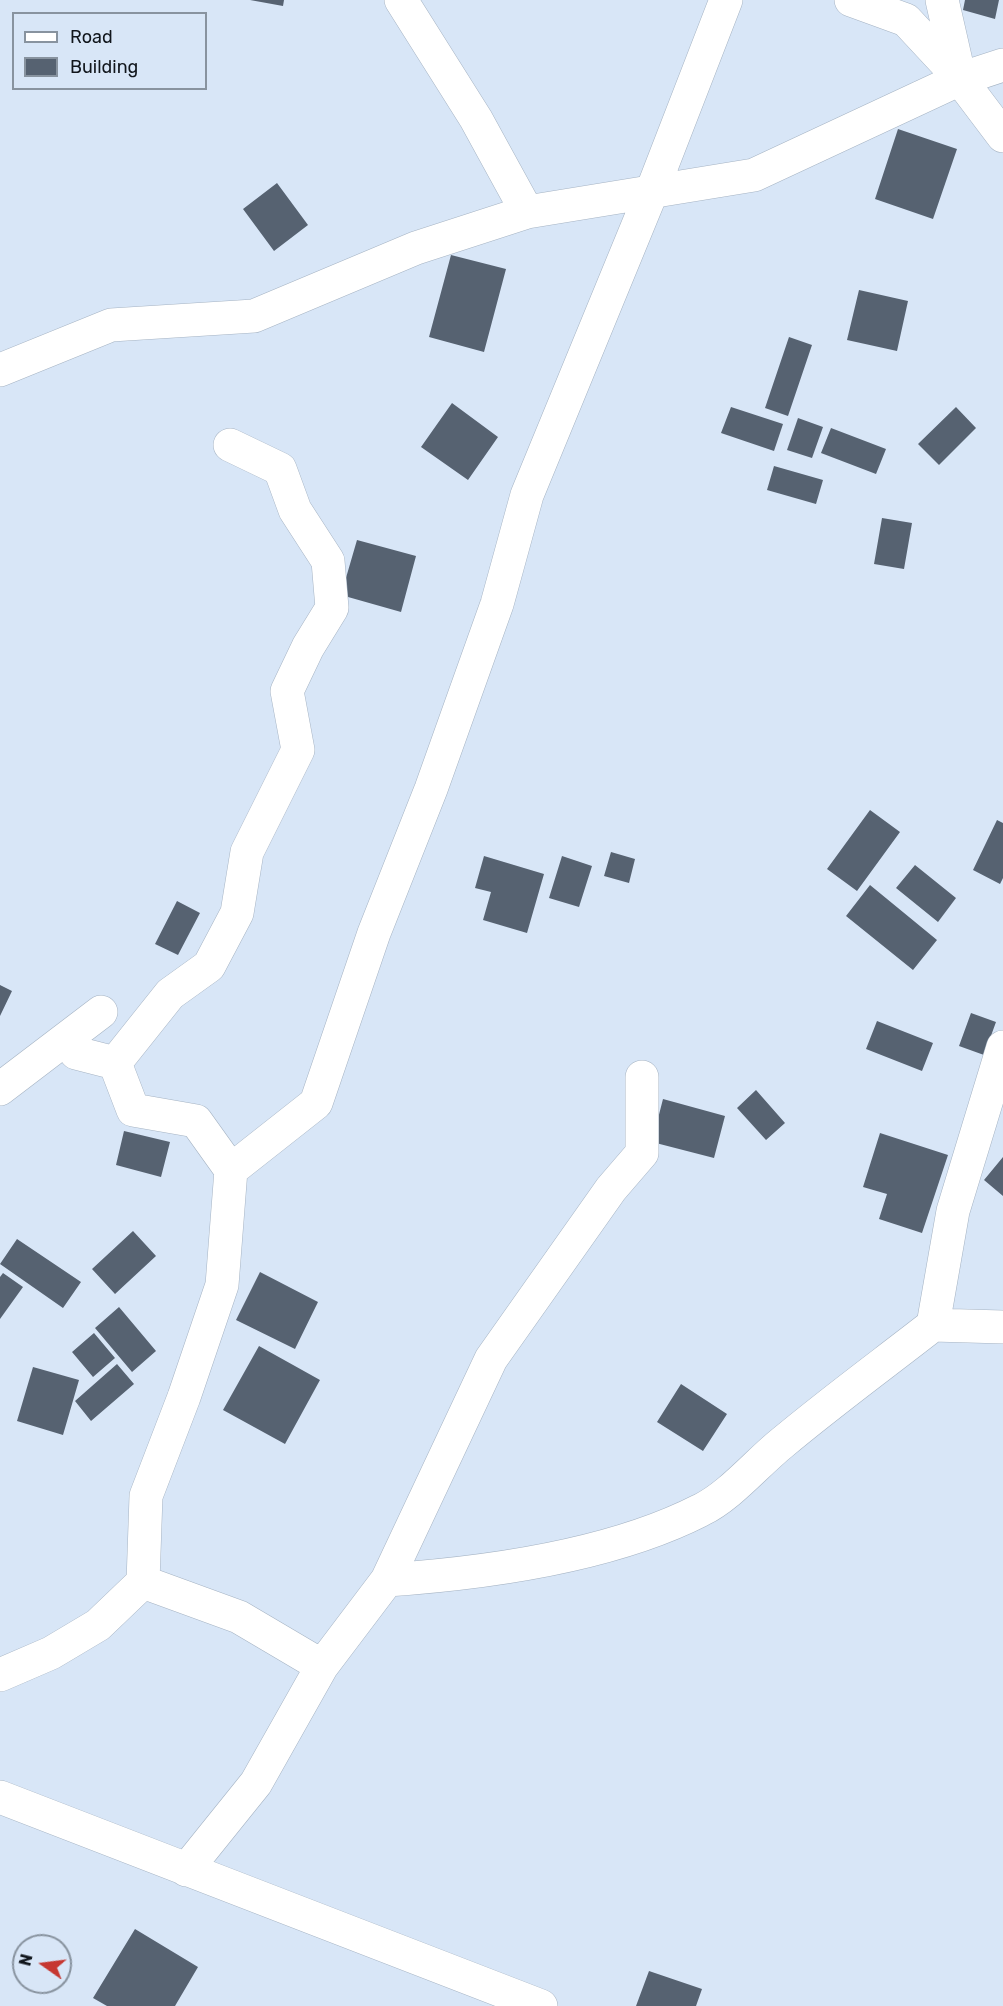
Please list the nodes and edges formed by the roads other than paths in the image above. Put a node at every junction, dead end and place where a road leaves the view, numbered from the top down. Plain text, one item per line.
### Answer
1 (401, 0) edge
2 (726, 0) edge
3 (851, 0) edge
4 (942, 0) edge
5 (1003, 65) edge
6 (960, 79) junction
7 (1003, 136) edge
8 (652, 191) junction
9 (526, 212) junction
10 (0, 370) edge
11 (230, 445) dead end
12 (101, 1012) dead end
13 (1003, 1047) edge
14 (76, 1053) dead end
15 (115, 1063) junction
16 (642, 1077) dead end
17 (0, 1089) edge
18 (231, 1170) junction
19 (933, 1325) junction
20 (1003, 1327) edge
21 (387, 1580) junction
22 (143, 1582) junction
23 (322, 1665) junction
24 (0, 1675) edge
25 (0, 1797) edge
26 (186, 1870) junction
27 (541, 2006) edge

1 - 9 street
2 - 8 street
3 - 6 street
4 - 6 street
5 - 6 street
6 - 7 street
6 - 8 street
8 - 9 street
8 - 18 street
9 - 10 street
11 - 15 street
12 - 17 street
13 - 19 street
14 - 15 street
15 - 18 street
16 - 21 street
18 - 22 street
19 - 20 street
19 - 21 street
21 - 23 street
22 - 23 street
22 - 24 street
23 - 26 street
25 - 26 street
26 - 27 street

